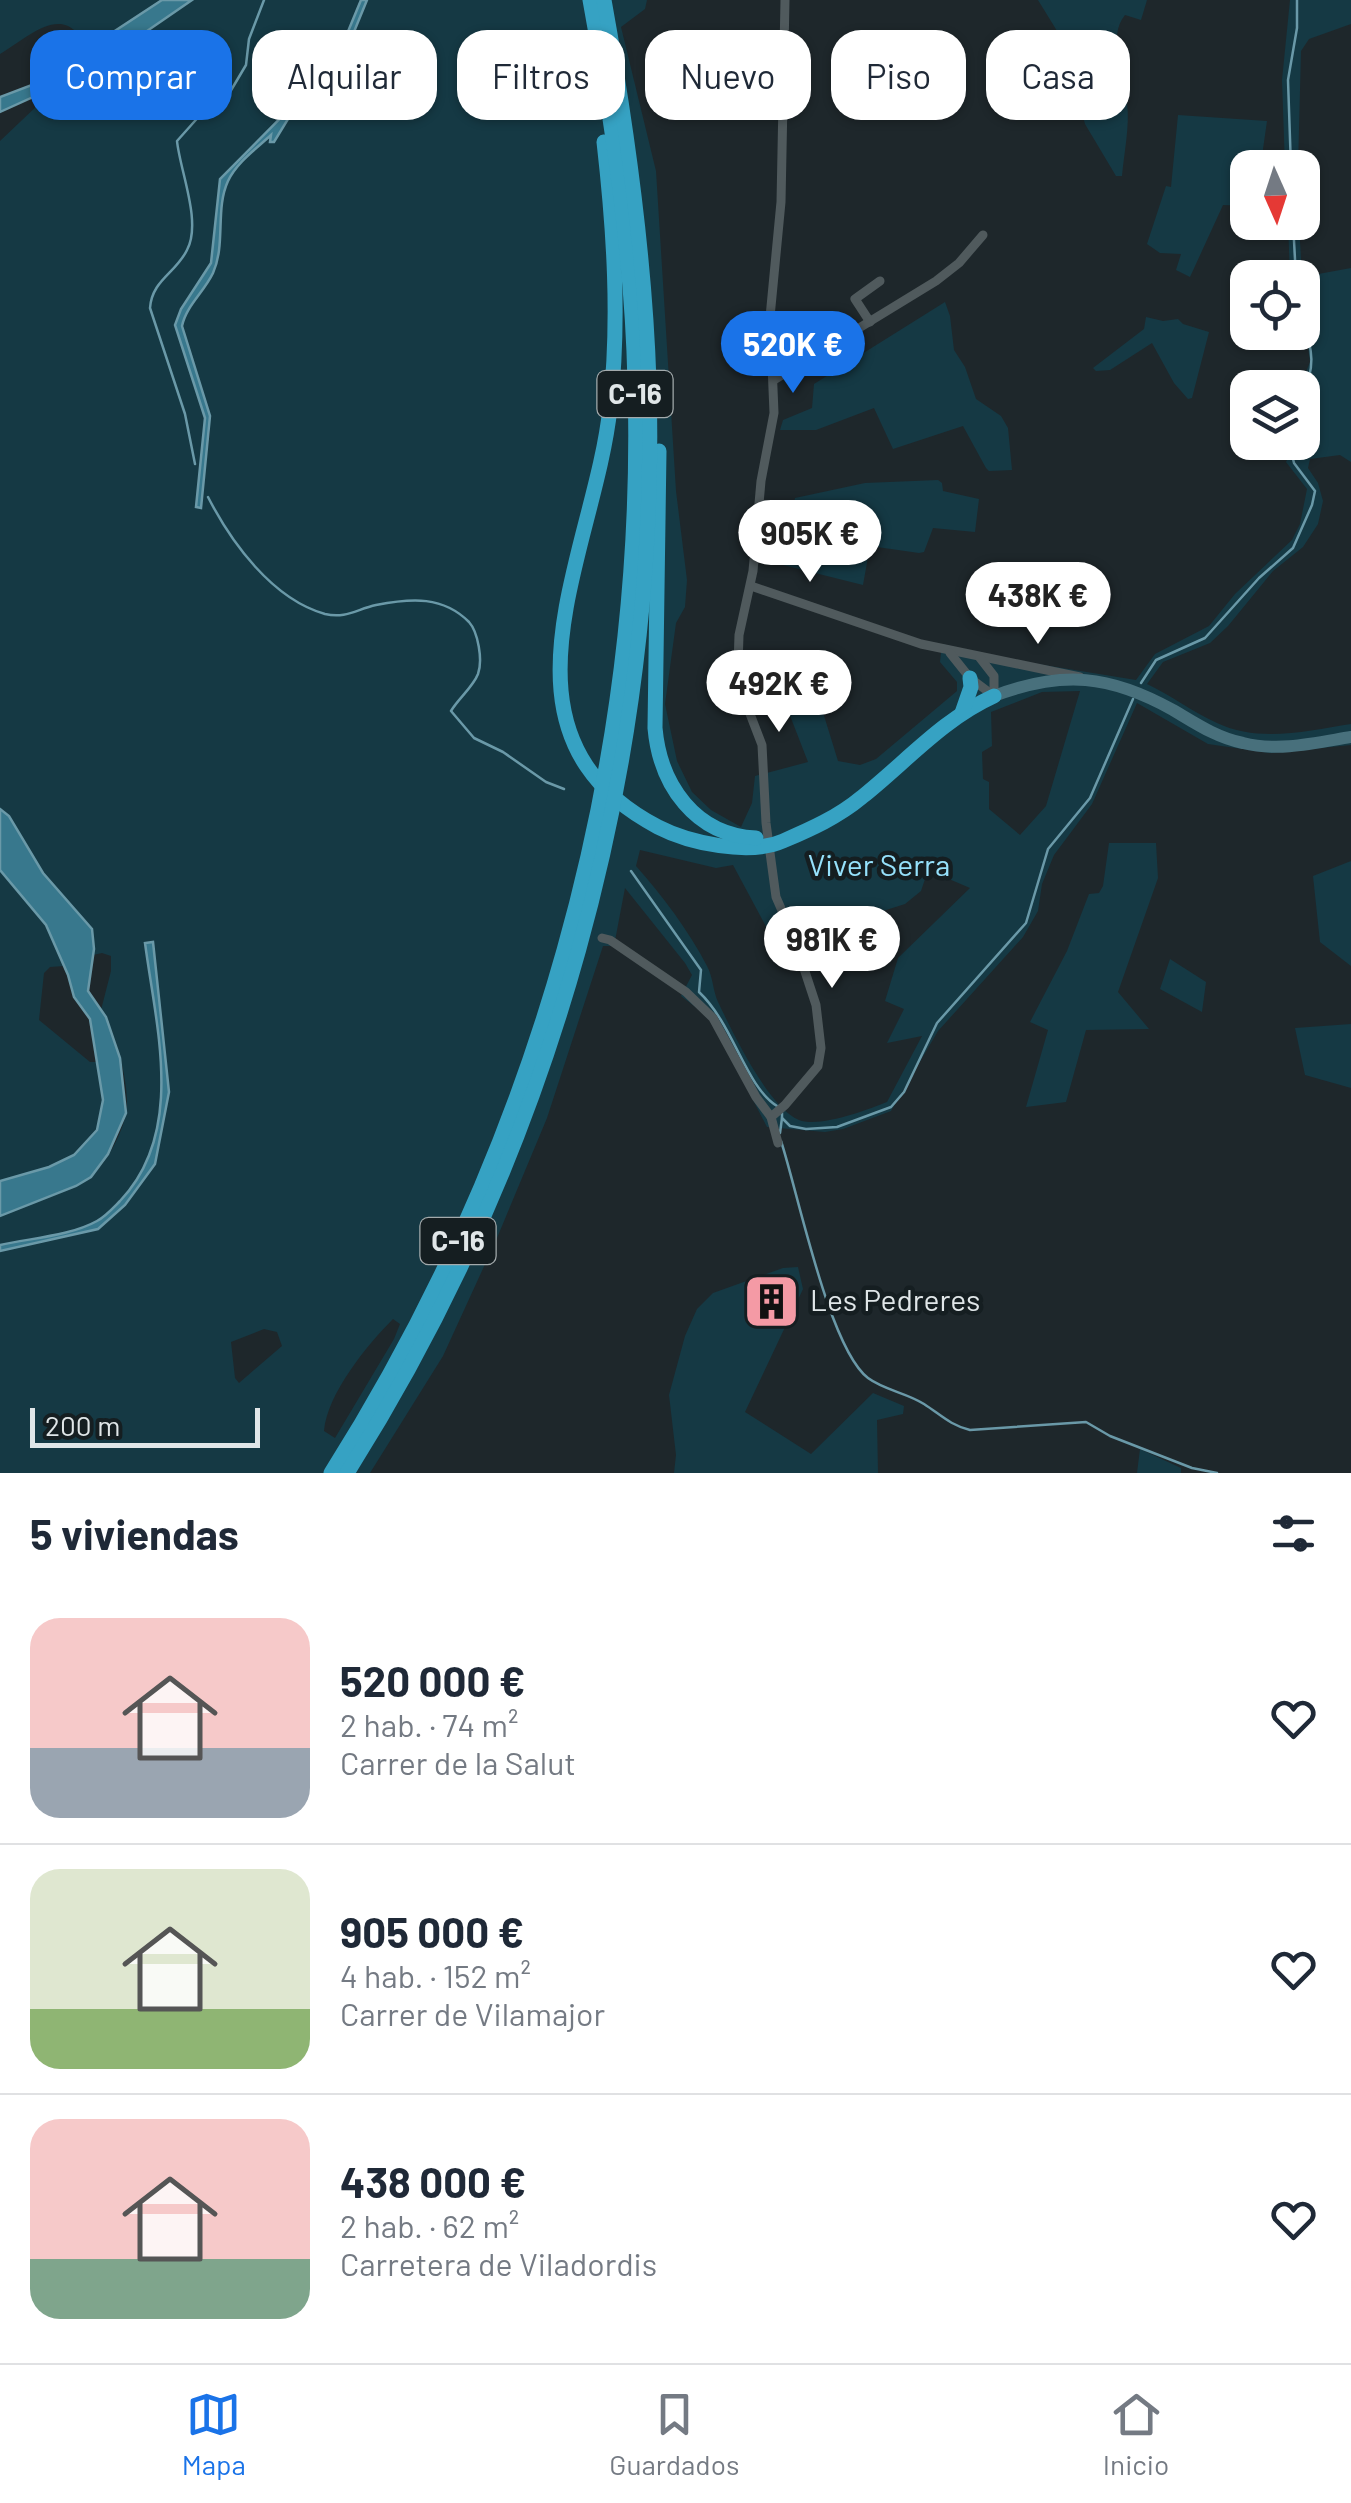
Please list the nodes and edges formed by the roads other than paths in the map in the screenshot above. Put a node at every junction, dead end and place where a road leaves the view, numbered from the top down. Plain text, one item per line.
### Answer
1 (590, 0) edge
2 (604, 0) edge
3 (785, 0) edge
4 (593, 19) junction
5 (609, 30) edge
6 (625, 117) edge
7 (624, 120) edge
8 (984, 235) dead end
9 (880, 281) dead end
10 (870, 322) junction
11 (774, 380) junction
12 (751, 586) junction
13 (948, 651) junction
14 (978, 656) junction
15 (970, 678) junction
16 (1087, 679) junction
17 (994, 696) junction
18 (962, 713) junction
19 (1351, 737) edge
20 (611, 776) junction
21 (606, 803) junction
22 (790, 837) junction
23 (602, 938) dead end
24 (778, 1112) junction
25 (778, 1143) dead end
26 (331, 1473) edge
27 (347, 1473) edge

1 - 4 highway, C-16
2 - 5 highway, C-16
3 - 11 street
4 - 20 highway, C-16
4 - 22 highway
6 - 22 highway
7 - 20 highway, C-16
8 - 10 street
9 - 10 street
10 - 11 street
11 - 12 street
12 - 13 street
12 - 24 street
13 - 14 street
13 - 15 street
14 - 16 street
14 - 17 street
15 - 17 street
15 - 18 highway
16 - 17 street
16 - 19 street
17 - 18 highway
18 - 22 highway
20 - 21 highway, C-16
21 - 26 highway, C-16
21 - 27 highway, C-16
23 - 24 street
24 - 25 street

